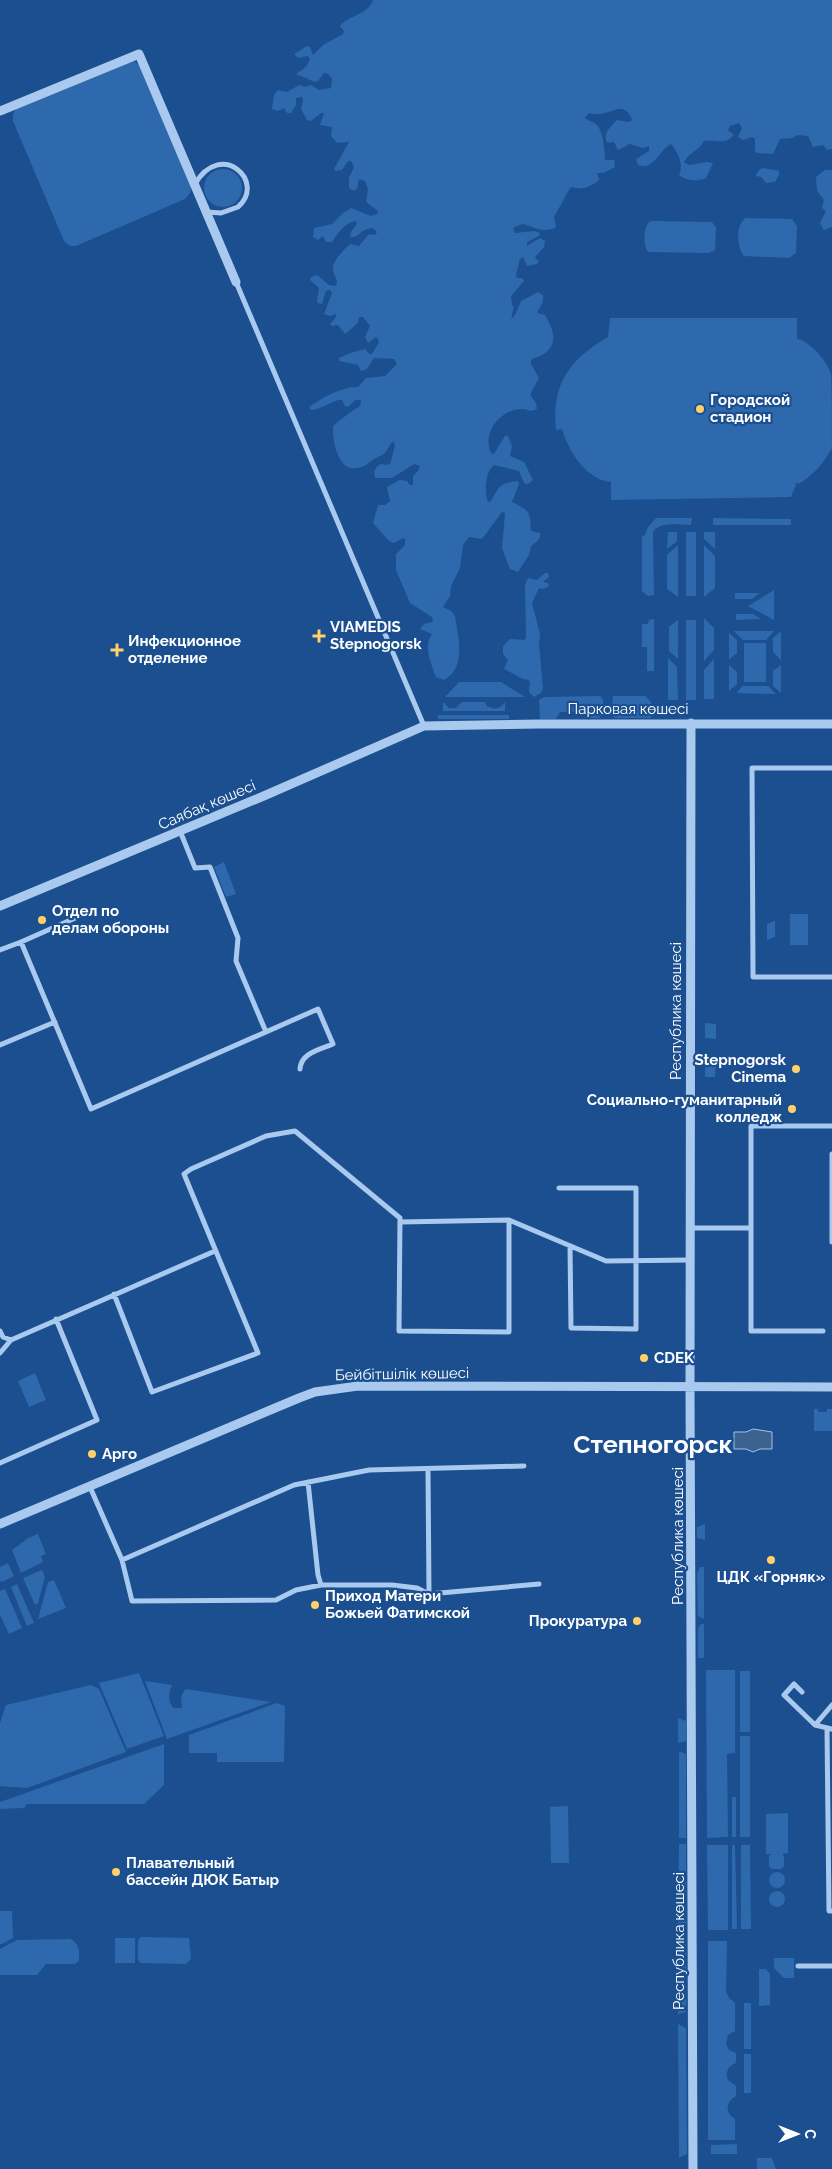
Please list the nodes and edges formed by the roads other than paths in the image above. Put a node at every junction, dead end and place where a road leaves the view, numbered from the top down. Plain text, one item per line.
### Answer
1 (0, 111) edge
2 (195, 184) junction
3 (207, 212) junction
4 (236, 282) joint
5 (691, 723) junction
6 (832, 724) edge
7 (424, 726) junction
8 (832, 768) edge
9 (180, 831) junction
10 (0, 906) edge
11 (82, 915) dead end
12 (20, 942) junction
13 (0, 950) edge
14 (832, 977) edge
15 (55, 1022) junction
16 (266, 1032) junction
17 (0, 1045) edge
18 (300, 1069) dead end
19 (832, 1126) edge
20 (832, 1154) edge
21 (559, 1188) dead end
22 (832, 1209) edge
23 (509, 1220) junction
24 (400, 1222) junction
25 (690, 1228) junction
26 (751, 1228) junction
27 (832, 1242) edge
28 (570, 1246) junction
29 (216, 1251) junction
30 (690, 1260) junction
31 (636, 1261) junction
32 (114, 1294) junction
33 (56, 1319) junction
34 (0, 1331) edge
35 (823, 1331) dead end
36 (1, 1336) edge
37 (11, 1340) junction
38 (0, 1352) edge
39 (690, 1386) junction
40 (832, 1387) edge
41 (0, 1463) edge
42 (524, 1466) dead end
43 (428, 1469) junction
44 (308, 1482) junction
45 (90, 1487) junction
46 (0, 1524) edge
47 (122, 1560) junction
48 (539, 1584) dead end
49 (321, 1585) junction
50 (429, 1594) junction
51 (802, 1692) dead end
52 (832, 1705) edge
53 (815, 1725) junction
54 (829, 1729) edge
55 (832, 1911) edge
56 (798, 1966) dead end
57 (832, 1966) edge
58 (693, 2169) edge

1 - 2 street
2 - 3 street
2 - 3 street
3 - 4 street
4 - 7 street
5 - 6 street, Парковая көшесі
5 - 7 street, Парковая көшесі
5 - 25 street, Республика көшесі
7 - 9 street, Саябақ көшесі
8 - 14 street
9 - 10 street, Саябақ көшесі
9 - 16 street
11 - 12 street
12 - 13 street
12 - 15 street
15 - 16 street
15 - 17 street
16 - 18 street
19 - 26 street
20 - 22 street
21 - 31 street
22 - 27 street
23 - 24 street
23 - 24 street
23 - 28 street
24 - 29 street
25 - 26 street
25 - 30 street, Республика көшесі
26 - 35 street
28 - 31 street
28 - 31 street
29 - 32 street
29 - 32 street
30 - 31 street
30 - 39 street, Республика көшесі
32 - 33 street
33 - 37 street
33 - 41 street
34 - 36 street
36 - 37 street
37 - 38 street
39 - 40 street, Бейбітшілік көшесі
39 - 45 street, Бейбітшілік көшесі
39 - 58 street, Республика көшесі
42 - 43 street
43 - 44 street
43 - 50 street
44 - 47 street
44 - 49 street
45 - 46 street, Бейбітшілік көшесі
45 - 47 street
47 - 49 street
48 - 50 street
49 - 50 street
51 - 53 street
52 - 53 street
53 - 54 street
54 - 55 street
56 - 57 street

